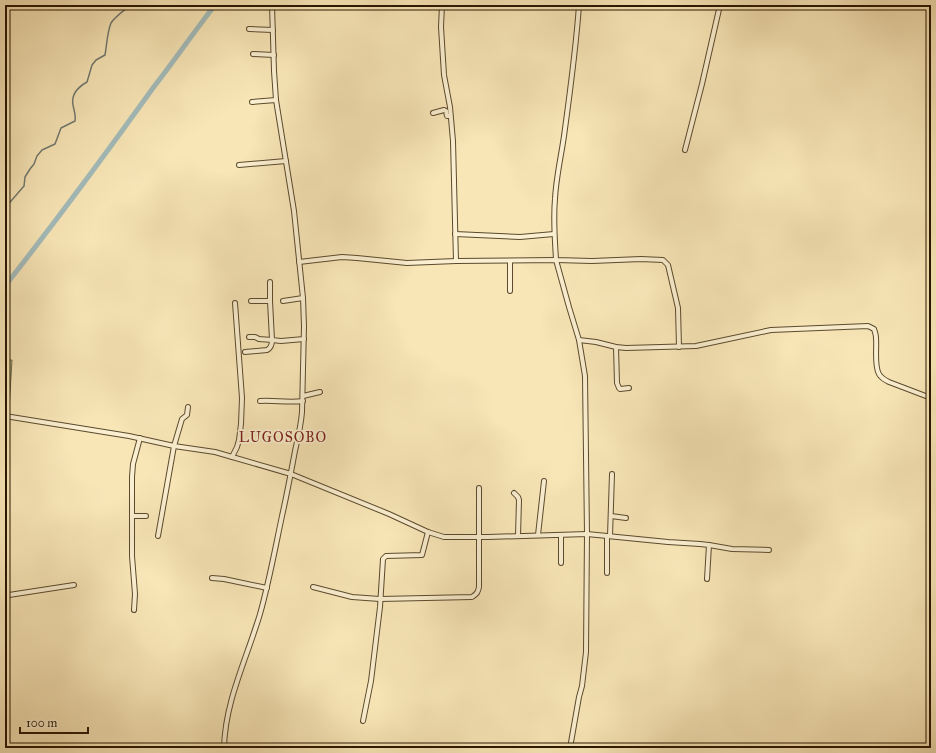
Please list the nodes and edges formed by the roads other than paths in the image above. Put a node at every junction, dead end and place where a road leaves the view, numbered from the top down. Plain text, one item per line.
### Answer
1 (272, 5) edge
2 (442, 5) edge
3 (580, 5) edge
4 (720, 5) edge
5 (249, 29) dead end
6 (273, 30) junction
7 (252, 54) dead end
8 (274, 54) junction
9 (276, 100) junction
10 (252, 102) dead end
11 (433, 113) dead end
12 (450, 116) junction
13 (685, 150) dead end
14 (286, 161) junction
15 (239, 165) dead end
16 (455, 234) junction
17 (554, 234) junction
18 (556, 260) junction
19 (456, 261) junction
20 (510, 261) junction
21 (300, 262) junction
22 (270, 282) dead end
23 (510, 291) dead end
24 (303, 298) junction
25 (251, 301) dead end
26 (270, 301) junction
27 (283, 301) dead end
28 (235, 303) dead end
29 (249, 337) dead end
30 (304, 339) junction
31 (272, 340) junction
32 (580, 340) junction
33 (616, 347) junction
34 (679, 347) junction
35 (245, 352) dead end
36 (629, 388) dead end
37 (320, 392) dead end
38 (303, 396) junction
39 (931, 398) edge
40 (260, 401) dead end
41 (303, 401) junction
42 (188, 407) dead end
43 (5, 416) edge
44 (140, 438) junction
45 (174, 446) junction
46 (232, 457) junction
47 (291, 474) junction
48 (612, 474) dead end
49 (544, 481) dead end
50 (479, 488) dead end
51 (514, 493) dead end
52 (132, 516) junction
53 (146, 516) dead end
54 (610, 516) junction
55 (626, 518) dead end
56 (428, 532) junction
57 (587, 534) junction
58 (538, 535) junction
59 (561, 535) junction
60 (158, 536) dead end
61 (518, 536) junction
62 (608, 536) junction
63 (479, 537) junction
64 (708, 545) junction
65 (769, 550) dead end
66 (562, 563) dead end
67 (607, 573) dead end
68 (212, 578) dead end
69 (707, 579) dead end
70 (74, 584) dead end
71 (313, 587) dead end
72 (267, 588) junction
73 (5, 595) edge
74 (380, 599) junction
75 (134, 610) dead end
76 (363, 721) dead end
77 (224, 748) edge
78 (570, 748) edge

1 - 6 street
2 - 12 street
3 - 17 street
4 - 13 street
5 - 6 street
6 - 8 street
7 - 8 street
8 - 9 street
9 - 10 street
9 - 14 street
11 - 12 street
12 - 16 street
14 - 15 street
14 - 21 street
16 - 17 street
16 - 19 street
17 - 18 street
18 - 20 street
18 - 32 street
18 - 34 street
19 - 20 street
19 - 21 street
20 - 23 street
21 - 24 street
22 - 26 street
24 - 27 street
24 - 30 street
25 - 26 street
26 - 31 street
28 - 46 street
29 - 31 street
30 - 31 street
30 - 38 street
31 - 35 street
32 - 33 street
32 - 57 street
33 - 34 street
33 - 36 street
34 - 39 street
37 - 38 street
38 - 41 street
40 - 41 street
41 - 47 street
42 - 45 street
43 - 44 street
44 - 45 street
44 - 52 street
45 - 46 street
45 - 60 street
46 - 47 street
47 - 56 street
47 - 72 street
48 - 54 street
49 - 58 street
50 - 63 street
51 - 61 street
52 - 53 street
52 - 75 street
54 - 55 street
54 - 62 street
56 - 63 street
56 - 74 street
57 - 59 street
57 - 62 street
57 - 78 street
58 - 59 street
58 - 61 street
59 - 66 street
61 - 63 street
62 - 64 street
62 - 67 street
63 - 74 street
64 - 65 street
64 - 69 street
68 - 72 street
70 - 73 street
71 - 74 street
72 - 77 street
74 - 76 street

